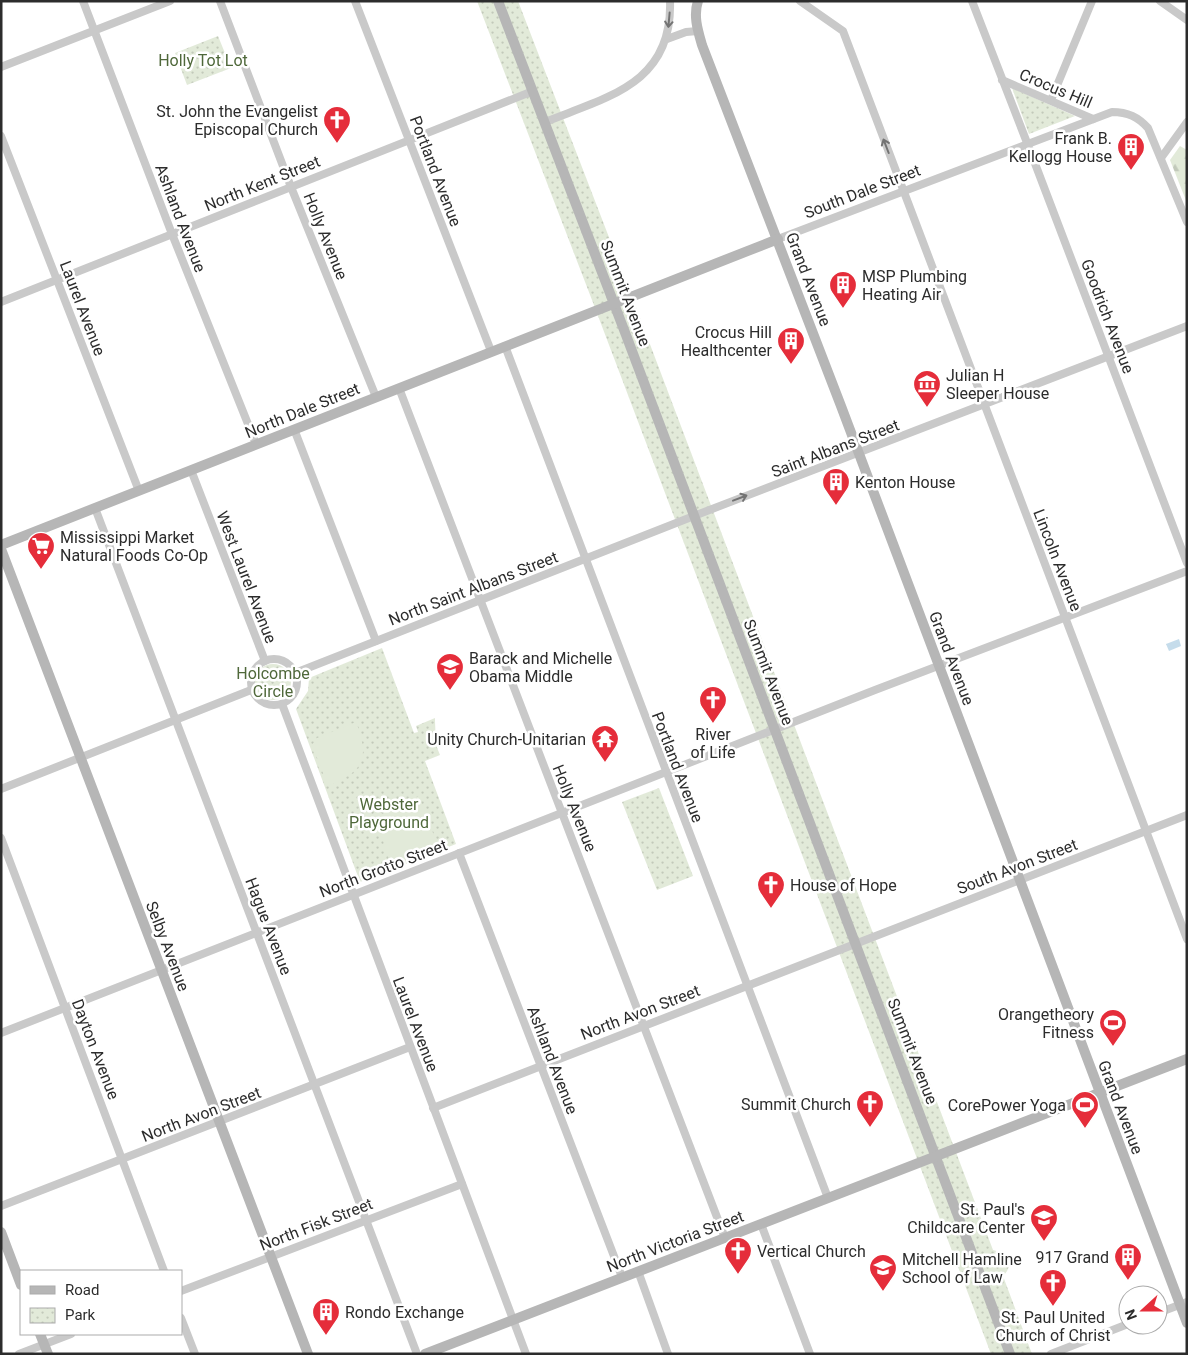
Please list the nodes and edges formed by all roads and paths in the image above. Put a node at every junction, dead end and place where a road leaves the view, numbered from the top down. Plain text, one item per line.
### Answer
1 (83, 1) edge
2 (170, 1) edge
3 (220, 1) edge
4 (355, 1) edge
5 (498, 1) edge
6 (670, 1) edge
7 (698, 1) edge
8 (800, 1) edge
9 (816, 1) edge
10 (972, 1) edge
11 (1092, 1) edge
12 (1160, 1) edge
13 (812, 9) junction
14 (1187, 20) edge
15 (94, 30) junction
16 (698, 31) junction
17 (667, 39) junction
18 (1, 67) edge
19 (1002, 80) junction
20 (533, 91) junction
21 (1051, 100) junction
22 (1094, 119) junction
23 (545, 122) junction
24 (1187, 122) edge
25 (1, 136) edge
26 (409, 140) junction
27 (1028, 144) junction
28 (1161, 158) junction
29 (291, 187) junction
30 (904, 191) junction
31 (1187, 222) edge
32 (172, 234) junction
33 (778, 239) junction
34 (57, 280) junction
35 (1, 302) edge
36 (614, 303) junction
37 (1187, 326) edge
38 (504, 346) junction
39 (491, 351) junction
40 (1109, 357) junction
41 (399, 388) junction
42 (376, 397) junction
43 (984, 405) junction
44 (294, 429) junction
45 (256, 444) junction
46 (858, 453) junction
47 (191, 470) junction
48 (138, 491) junction
49 (95, 508) junction
50 (695, 516) junction
51 (1, 547) edge
52 (585, 560) junction
53 (1187, 563) edge
54 (1187, 571) edge
55 (480, 600) junction
56 (1065, 618) junction
57 (376, 641) junction
58 (265, 661) junction
59 (939, 667) junction
60 (296, 673) junction
61 (251, 690) junction
62 (282, 704) junction
63 (176, 721) junction
64 (775, 730) junction
65 (81, 758) junction
66 (665, 772) junction
67 (1, 789) edge
68 (562, 813) junction
69 (1187, 815) edge
70 (1146, 831) junction
71 (1, 838) edge
72 (459, 853) junction
73 (1019, 880) junction
74 (352, 894) junction
75 (256, 932) junction
76 (1187, 938) edge
77 (856, 942) junction
78 (162, 970) junction
79 (748, 984) junction
80 (66, 1008) junction
81 (644, 1025) junction
82 (1, 1033) edge
83 (410, 1047) junction
84 (1187, 1059) edge
85 (541, 1066) junction
86 (314, 1084) junction
87 (1100, 1092) junction
88 (433, 1108) junction
89 (219, 1121) junction
90 (936, 1156) junction
91 (123, 1159) junction
92 (462, 1184) junction
93 (828, 1198) junction
94 (1, 1206) edge
95 (366, 1220) junction
96 (761, 1224) junction
97 (1, 1232) edge
98 (725, 1238) junction
99 (271, 1256) junction
100 (164, 1270) edge
101 (638, 1271) junction
102 (622, 1277) junction
103 (20, 1282) edge
104 (182, 1292) edge
105 (1183, 1303) edge
106 (1168, 1309) edge
107 (513, 1319) junction
108 (182, 1321) edge
109 (1187, 1323) edge
110 (1118, 1328) edge
111 (68, 1335) edge
112 (44, 1344) edge
113 (19, 1354) edge
114 (195, 1354) edge
115 (308, 1354) edge
116 (417, 1354) edge
117 (425, 1354) edge
118 (526, 1354) edge
119 (668, 1354) edge
120 (810, 1354) edge
121 (1010, 1354) edge
122 (1051, 1354) edge

1 - 15 street, Ashland Avenue
2 - 15 street
3 - 29 street, Holly Avenue
4 - 26 street, Portland Avenue
5 - 20 street, Summit Avenue
6 -> 17 street
7 - 16 street, Grand Avenue
8 - 13 street, Lincoln Avenue
9 - 13 street
10 - 19 street, Crocus Hill
11 - 21 street
12 - 14 street
30 -> 13 street, Lincoln Avenue
15 - 18 street
15 - 32 street, Ashland Avenue
16 - 17 street
16 - 33 street, Grand Avenue
17 - 23 street
19 - 21 street, Crocus Hill
19 - 27 street, Goodrich Avenue
20 - 23 street, Summit Avenue
20 - 26 street, North Kent Street
21 - 22 street, Crocus Hill
22 - 27 street, South Dale Street
22 - 28 street, South Dale Street
23 - 36 street, Summit Avenue
24 - 28 street
25 - 34 street, Laurel Avenue
26 - 29 street, North Kent Street
26 - 39 street, Portland Avenue
27 - 30 street, South Dale Street
27 - 40 street, Goodrich Avenue
28 - 31 street, South Dale Street
29 - 32 street, North Kent Street
29 - 42 street, Holly Avenue
30 - 33 street, South Dale Street
30 - 43 street, Lincoln Avenue
32 - 34 street, North Kent Street
32 - 45 street, Ashland Avenue
33 - 36 street, South Dale Street
33 - 46 street, Grand Avenue
34 - 35 street, North Kent Street
34 - 48 street, Laurel Avenue
36 - 38 street, North Dale Street
36 - 50 street, Summit Avenue
37 - 40 street, Saint Albans Street
38 - 39 street, North Dale Street
38 - 52 street, Portland Avenue
39 - 41 street, North Dale Street
40 - 43 street, Saint Albans Street
40 - 53 street, Goodrich Avenue
41 - 42 street, North Dale Street
41 - 55 street, Holly Avenue
42 - 44 street, North Dale Street
43 - 46 street, Saint Albans Street
43 - 56 street, Lincoln Avenue
44 - 45 street, North Dale Street
44 - 57 street
45 - 47 street, North Dale Street
50 -> 46 street, Saint Albans Street
46 - 59 street, Grand Avenue
47 - 48 street, North Dale Street
47 - 58 street, West Laurel Avenue
48 - 49 street, North Dale Street
49 - 51 street, North Dale Street
49 - 63 street, Hague Avenue
50 - 52 street, North Saint Albans Street
50 - 64 street, Summit Avenue
51 - 65 street, Selby Avenue
52 - 55 street, North Saint Albans Street
52 - 66 street, Portland Avenue
54 - 56 street, North Grotto Street
55 - 57 street, North Saint Albans Street
55 - 68 street, Holly Avenue
56 - 59 street, North Grotto Street
56 - 70 street, Lincoln Avenue
57 - 60 street, North Saint Albans Street
58 - 60 street
58 - 61 street, West Laurel Avenue
59 - 64 street, North Grotto Street
59 - 73 street, Grand Avenue
60 - 62 street
61 - 62 street
61 - 63 street
62 - 74 street, Laurel Avenue
63 - 65 street
63 - 75 street, Hague Avenue
64 - 66 street, North Grotto Street
64 - 77 street, Summit Avenue
65 - 67 street
65 - 78 street, Selby Avenue
66 - 68 street, North Grotto Street
66 - 79 street, Portland Avenue
68 - 72 street, North Grotto Street
68 - 81 street, Holly Avenue
69 - 70 street, South Avon Street
70 - 73 street, South Avon Street
70 - 76 street, Lincoln Avenue
71 - 80 street, Dayton Avenue
72 - 74 street, North Grotto Street
72 - 85 street, Ashland Avenue
73 - 77 street, South Avon Street
73 - 87 street, Grand Avenue
74 - 75 street, North Grotto Street
74 - 83 street, Laurel Avenue
75 - 78 street, North Grotto Street
75 - 86 street, Hague Avenue
77 - 79 street, North Avon Street
77 - 90 street, Summit Avenue
78 - 80 street, North Grotto Street
78 - 89 street, Selby Avenue
79 - 81 street, North Avon Street
79 - 93 street, Portland Avenue
80 - 82 street, North Grotto Street
80 - 91 street, Dayton Avenue
81 - 85 street, North Avon Street
81 - 98 street, Holly Avenue
83 - 86 street, North Avon Street
83 - 88 street, Laurel Avenue
84 - 87 street, North Victoria Street
85 - 88 street, North Avon Street
85 - 102 street, Ashland Avenue
86 - 89 street, North Avon Street
86 - 95 street, Hague Avenue
87 - 90 street, North Victoria Street
87 - 105 street, Grand Avenue
88 - 92 street, Laurel Avenue
89 - 91 street, North Avon Street
89 - 99 street, Selby Avenue
90 - 93 street, North Victoria Street
90 - 121 street, Summit Avenue
91 - 94 street, North Avon Street
91 - 100 street, Dayton Avenue
92 - 95 street, North Fisk Street
92 - 107 street, Laurel Avenue
93 - 96 street, North Victoria Street
95 - 99 street, North Fisk Street
95 - 116 street, Hague Avenue
96 - 98 street, North Victoria Street
96 - 120 street
97 - 103 street
98 - 101 street, North Victoria Street
99 - 104 street, North Fisk Street
99 - 115 street, Selby Avenue
101 - 102 street, North Victoria Street
101 - 119 street
102 - 107 street, North Victoria Street
105 - 106 street
105 - 109 street, Grand Avenue
107 - 117 street, North Victoria Street
107 - 118 street, Laurel Avenue
108 - 114 street
110 - 122 street
111 - 112 street
112 - 113 street

